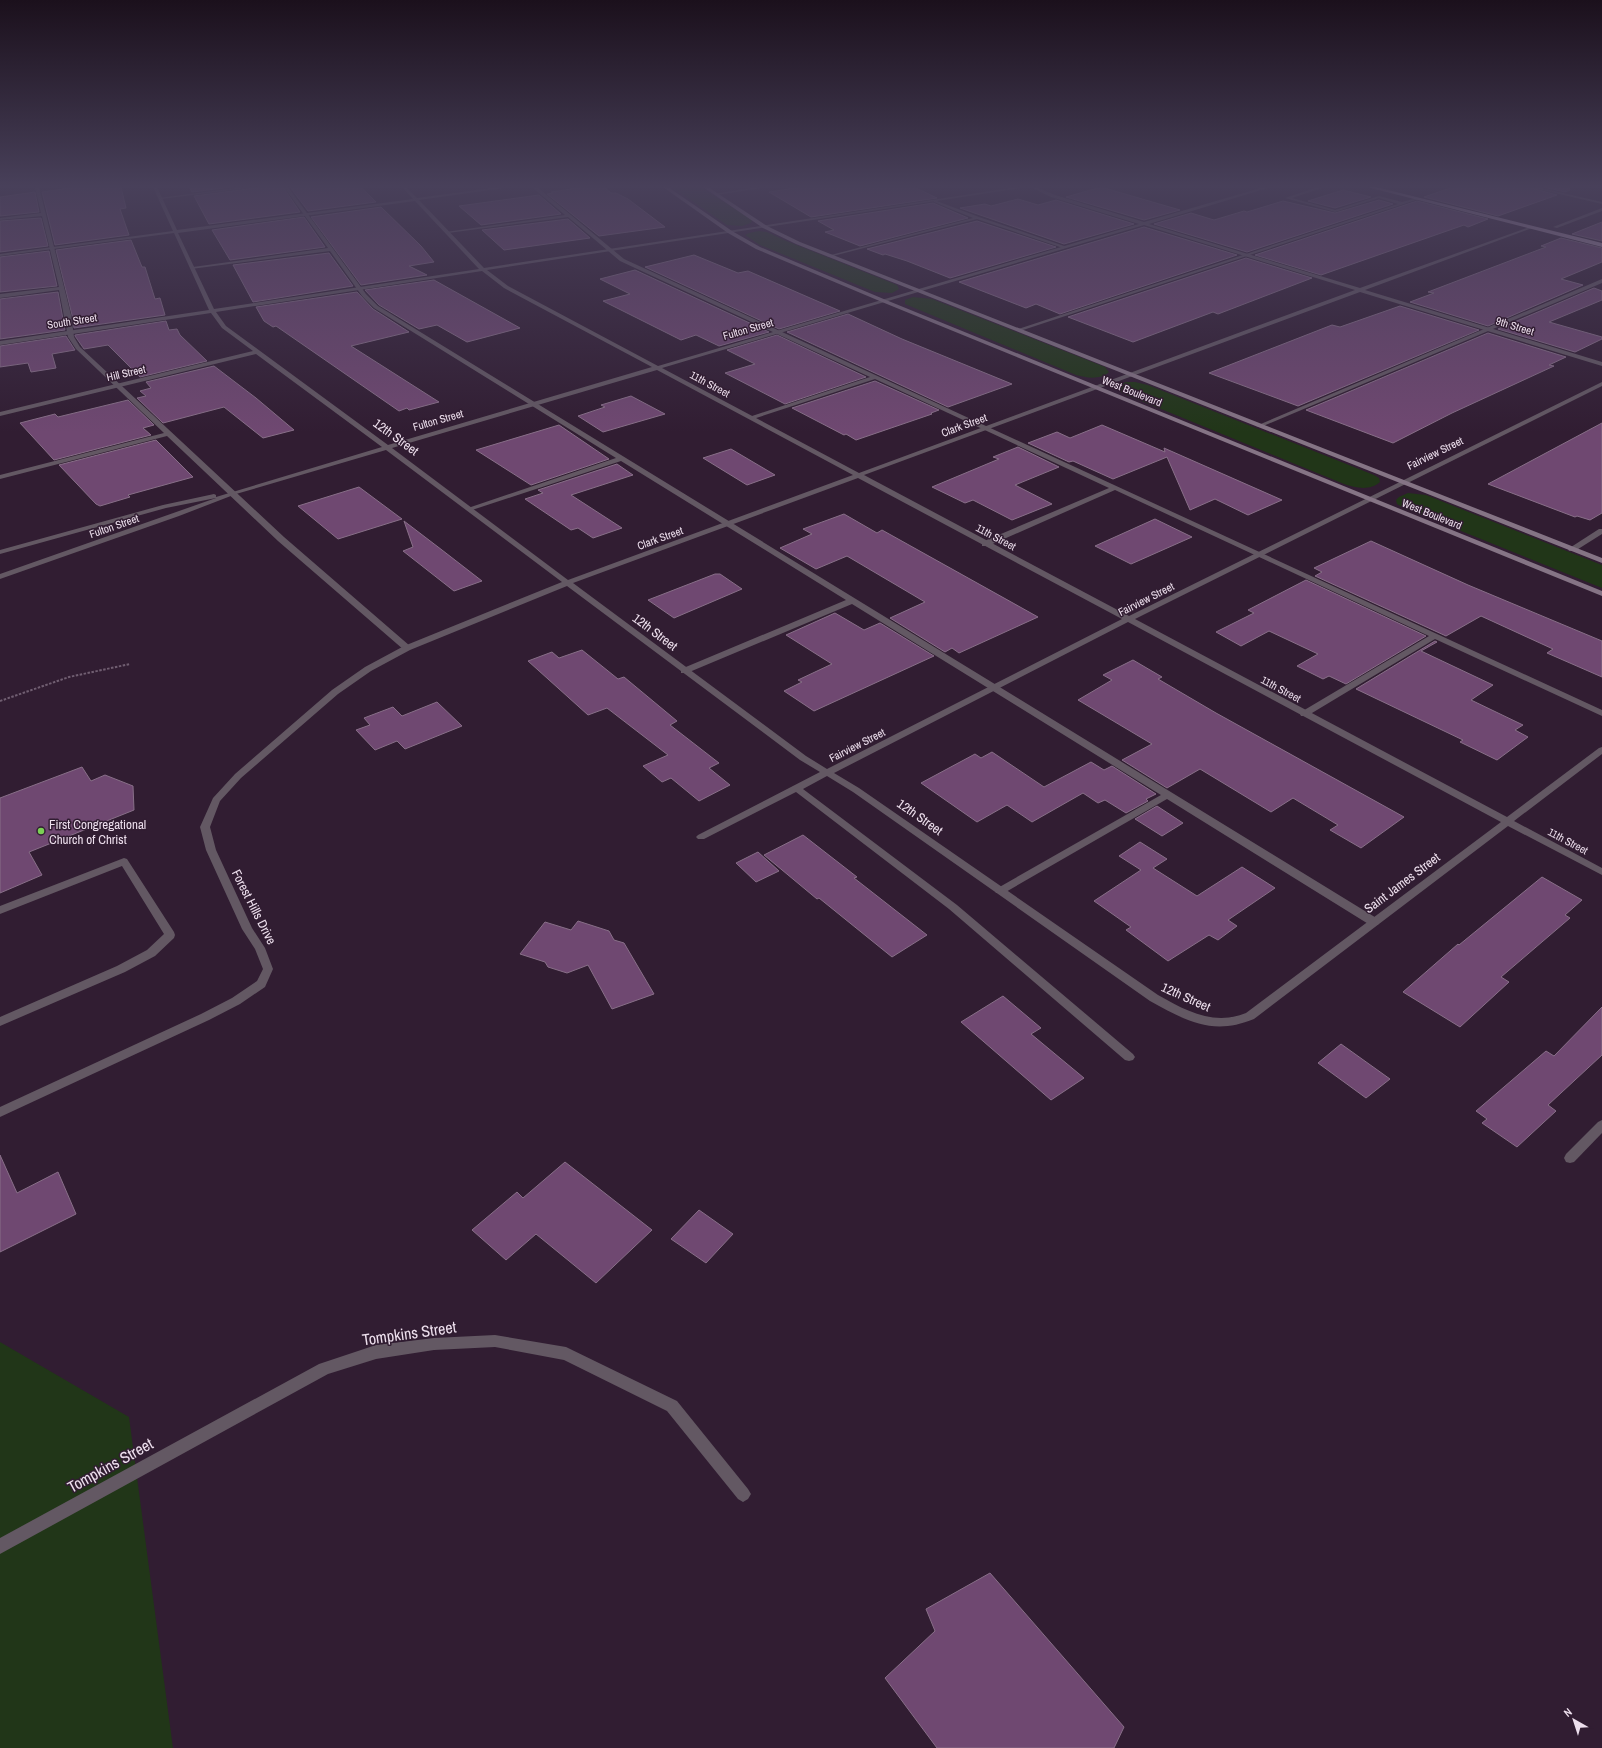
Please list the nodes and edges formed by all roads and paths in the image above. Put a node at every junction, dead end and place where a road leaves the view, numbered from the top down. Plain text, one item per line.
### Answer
1 (193, 268) edge
2 (56, 269) edge
3 (345, 269) edge
4 (482, 269) joint
5 (640, 269) edge
6 (807, 269) edge
7 (861, 269) edge
8 (993, 269) edge
9 (1206, 269) edge
10 (1293, 269) edge
11 (1417, 269) edge
12 (1602, 281) edge
13 (61, 288) junction
14 (359, 288) junction
15 (1361, 289) junction
16 (918, 291) junction
17 (0, 296) edge
18 (884, 301) junction
19 (212, 310) junction
20 (1489, 329) junction
21 (1018, 330) junction
22 (70, 332) junction
23 (777, 332) junction
24 (0, 342) edge
25 (256, 352) junction
26 (1602, 364) edge
27 (656, 367) junction
28 (1130, 375) junction
29 (875, 377) junction
30 (1602, 384) edge
31 (119, 385) junction
32 (1096, 387) junction
33 (534, 404) junction
34 (0, 414) edge
35 (751, 418) junction
36 (1259, 426) junction
37 (986, 428) junction
38 (170, 433) junction
39 (386, 447) junction
40 (622, 458) junction
41 (857, 476) junction
42 (0, 477) edge
43 (1401, 482) junction
44 (1115, 488) junction
45 (234, 492) junction
46 (1369, 500) junction
47 (470, 509) junction
48 (729, 523) junction
49 (1602, 531) edge
50 (985, 544) junction
51 (1572, 549) junction
52 (0, 552) edge
53 (1258, 555) junction
54 (1602, 561) edge
55 (0, 577) edge
56 (567, 583) junction
57 (1602, 594) edge
58 (851, 601) junction
59 (1128, 620) junction
60 (1434, 636) junction
61 (407, 648) junction
62 (130, 664) dead end
63 (684, 671) junction
64 (992, 688) junction
65 (0, 701) edge
66 (1602, 713) edge
67 (1304, 714) junction
68 (1602, 750) edge
69 (827, 772) junction
70 (796, 788) junction
71 (1167, 795) junction
72 (1506, 822) junction
73 (701, 838) dead end
74 (1602, 872) edge
75 (1000, 891) junction
76 (0, 910) edge
77 (1374, 922) junction
78 (0, 1022) edge
79 (1213, 1024) joint
80 (1129, 1057) dead end
81 (0, 1112) edge
82 (1602, 1125) edge
83 (1570, 1158) dead end
84 (743, 1494) dead end
85 (0, 1546) edge

1 - 19 street, 12th Street
2 - 13 street
3 - 14 street
4 - 14 street, South Street
4 - 27 street, 11th Street
5 - 23 street
6 - 18 street, West Boulevard
7 - 16 street, West Boulevard
8 - 16 street, Fulton Street
9 - 21 street
10 - 15 street, 9th Street
11 - 15 street, Clark Street
12 - 20 street
13 - 17 street
13 - 22 street
14 - 19 street, South Street
14 - 33 street
15 - 20 street, 9th Street
15 - 28 street, Clark Street
16 - 18 street, Fulton Street
16 - 21 street, West Boulevard
18 - 23 street, Fulton Street
18 - 32 street, West Boulevard
19 - 22 street, South Street
19 - 25 street, 12th Street
20 - 26 street, 9th Street
20 - 36 street
21 - 28 street, West Boulevard
22 - 24 street, South Street
22 - 31 street
23 - 27 street, Fulton Street
23 - 29 street
25 - 31 street, Hill Street
25 - 39 street, 12th Street
27 - 33 street, Fulton Street
27 - 35 street, 11th Street
28 - 32 street, Clark Street
28 - 36 street, West Boulevard
29 - 35 street
29 - 37 street
30 - 43 street, Fairview Street
31 - 34 street, Hill Street
31 - 38 street
32 - 37 street, Clark Street
32 - 46 street, West Boulevard
33 - 39 street, Fulton Street
33 - 40 street
35 - 41 street, 11th Street
36 - 43 street, West Boulevard
37 - 41 street, Clark Street
37 - 44 street
38 - 42 street
38 - 45 street
39 - 45 street, Fulton Street
39 - 47 street, 12th Street
40 - 47 street
40 - 48 street
41 - 48 street, Clark Street
41 - 50 street, 11th Street
43 - 46 street, Fairview Street
43 - 51 street, West Boulevard
44 - 50 street
44 - 53 street
45 - 52 street, Fulton Street
45 - 55 street, Fulton Street
45 - 61 street
46 - 53 street, Fairview Street
46 - 57 street, West Boulevard
47 - 56 street, 12th Street
48 - 56 street, Clark Street
48 - 58 street
49 - 51 street
50 - 59 street, 11th Street
51 - 54 street, West Boulevard
53 - 59 street, Fairview Street
53 - 60 street
56 - 61 street, Clark Street
56 - 63 street, 12th Street
58 - 63 street
58 - 64 street
59 - 64 street, Fairview Street
59 - 67 street, 11th Street
60 - 66 street
60 - 67 street
61 - 81 street, Forest Hills Drive
62 - 65 path
63 - 69 street, 12th Street
64 - 69 street, Fairview Street
64 - 71 street
67 - 72 street, 11th Street
68 - 72 street, Saint James Street
69 - 70 street, Fairview Street
69 - 75 street, 12th Street
70 - 73 street, Fairview Street
70 - 80 street
71 - 75 street
71 - 77 street
72 - 74 street, 11th Street
72 - 77 street, Saint James Street
75 - 79 street, 12th Street
76 - 78 street
77 - 79 street, Saint James Street
82 - 83 street
84 - 85 street, Tompkins Street

